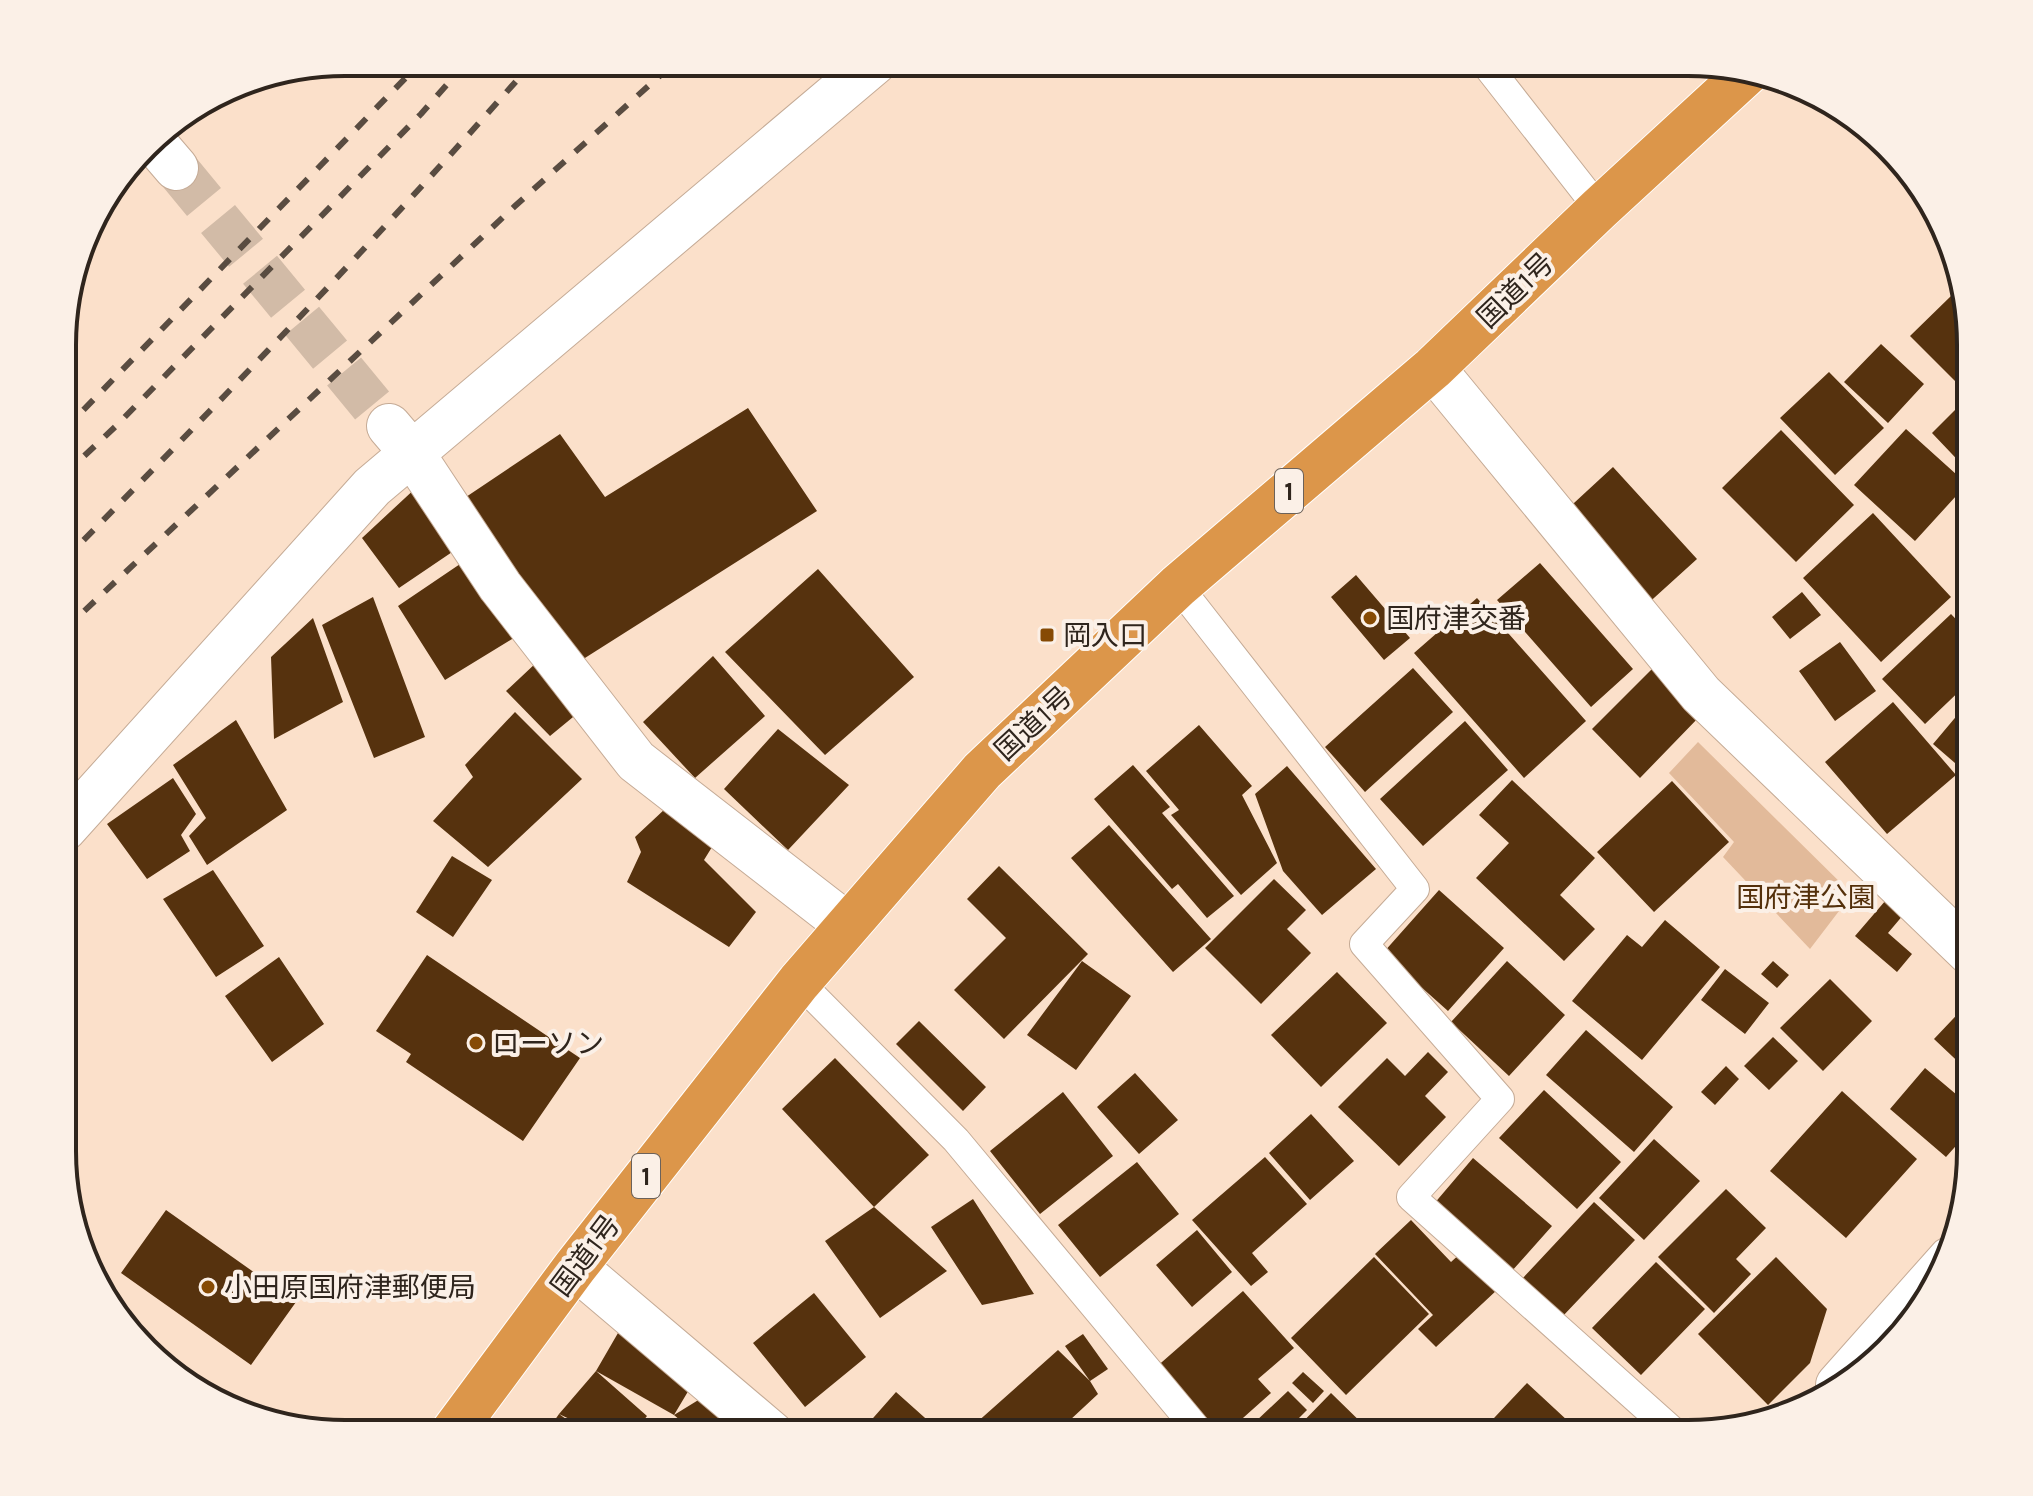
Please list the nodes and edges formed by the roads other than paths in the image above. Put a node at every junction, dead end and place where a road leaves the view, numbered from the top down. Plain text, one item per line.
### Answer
1 (857, 76) edge
2 (1496, 77) edge
3 (1739, 81) edge
4 (1599, 209) junction
5 (1433, 368) junction
6 (401, 440) junction
7 (1178, 586) junction
8 (77, 815) edge
9 (846, 924) junction
10 (1956, 940) edge
11 (799, 982) junction
12 (575, 1267) junction
13 (1904, 1311) edge
14 (1873, 1346) edge
15 (462, 1419) edge
16 (755, 1419) edge
17 (1189, 1420) edge
18 (1660, 1420) edge

1 - 6 street
2 - 4 lane
3 - 4 highway, 国道1号 / 1
4 - 5 highway, 国道1号 / 1
5 - 7 highway, 国道1号 / 1
5 - 10 street
6 - 8 street
6 - 9 street
7 - 9 highway, 国道1号 / 1
7 - 18 lane
9 - 11 highway, 国道1号 / 1
11 - 12 highway, 国道1号 / 1
11 - 17 lane
12 - 15 highway, 国道1号 / 1
12 - 16 street
13 - 14 street

